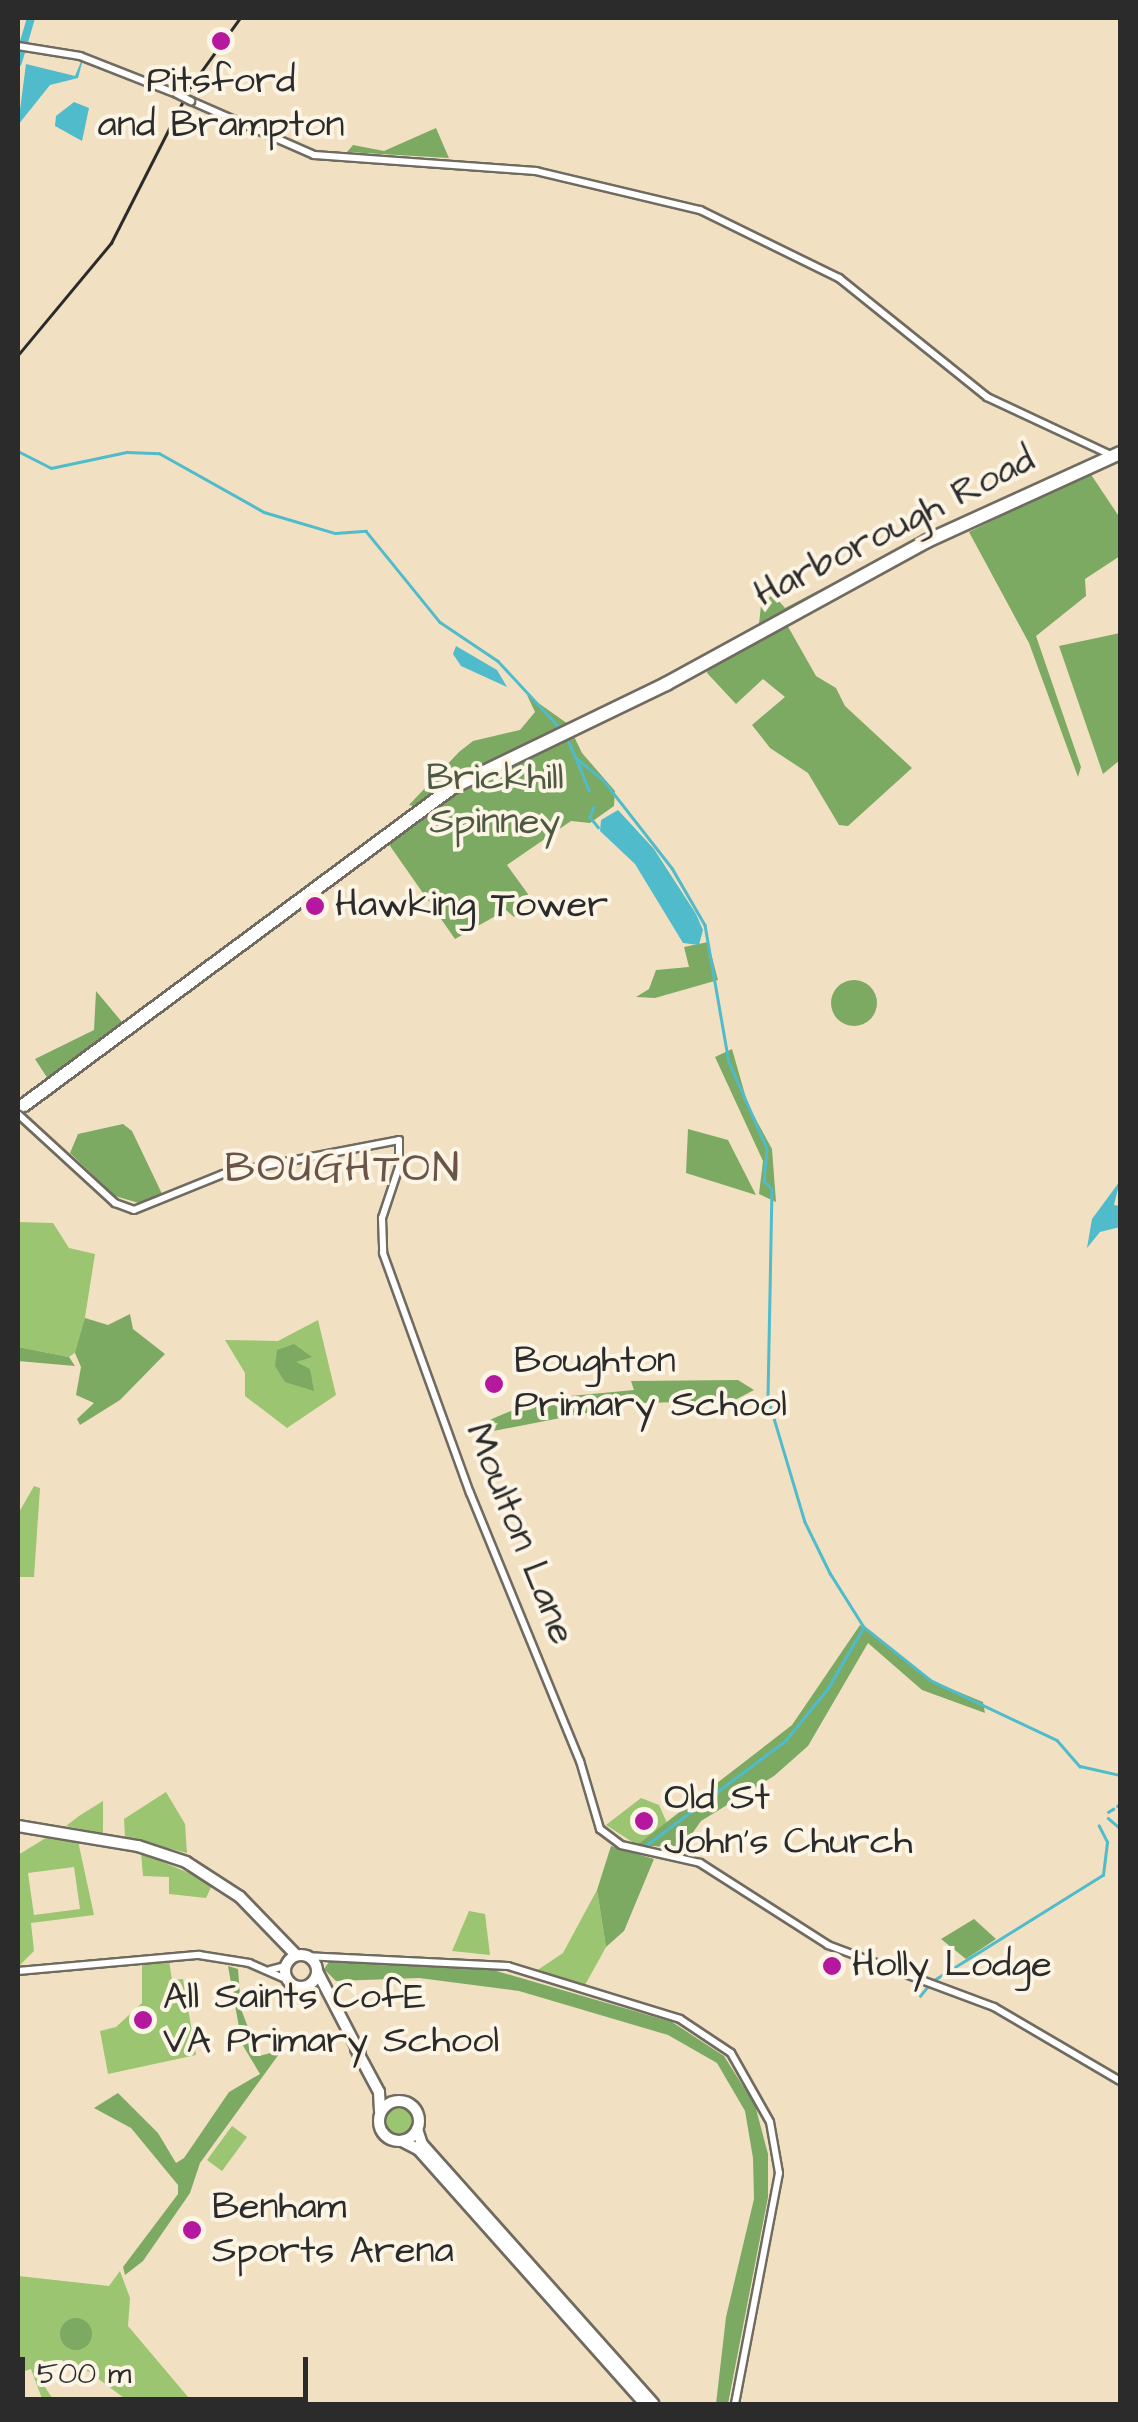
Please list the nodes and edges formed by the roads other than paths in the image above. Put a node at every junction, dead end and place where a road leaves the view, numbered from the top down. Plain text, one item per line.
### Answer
1 (22, 47) edge
2 (1116, 454) edge
3 (21, 1108) edge
4 (18, 1826) edge
5 (285, 1948) junction
6 (327, 1955) junction
7 (300, 1956) junction
8 (285, 1965) junction
9 (316, 1969) junction
10 (269, 1970) junction
11 (18, 1971) edge
12 (288, 1980) junction
13 (310, 1986) junction
14 (333, 1994) junction
15 (1120, 2081) edge
16 (379, 2092) junction
17 (396, 2101) junction
18 (380, 2114) junction
19 (418, 2129) junction
20 (402, 2141) junction
21 (500, 2230) junction
22 (521, 2265) junction
23 (644, 2404) edge
24 (654, 2404) edge
25 (735, 2404) edge

1 - 2 street, bridge
2 - 3 highway, Harborough Road
3 - 15 street, Moulton Lane
4 - 5 main road
5 - 7 main road
5 - 8 main road
6 - 7 street
6 - 9 street
6 - 25 street
7 - 8 main road
7 - 9 main road
8 - 10 street
8 - 12 main road
9 - 13 main road
9 - 14 main road
10 - 11 street
10 - 12 street
12 - 13 main road
13 - 14 main road
14 - 16 main road
16 - 17 main road
16 - 18 main road
17 - 18 main road
17 - 19 main road
18 - 20 main road
19 - 20 main road
19 - 21 main road
20 - 22 main road
21 - 22 main road
21 - 24 main road
22 - 23 main road

